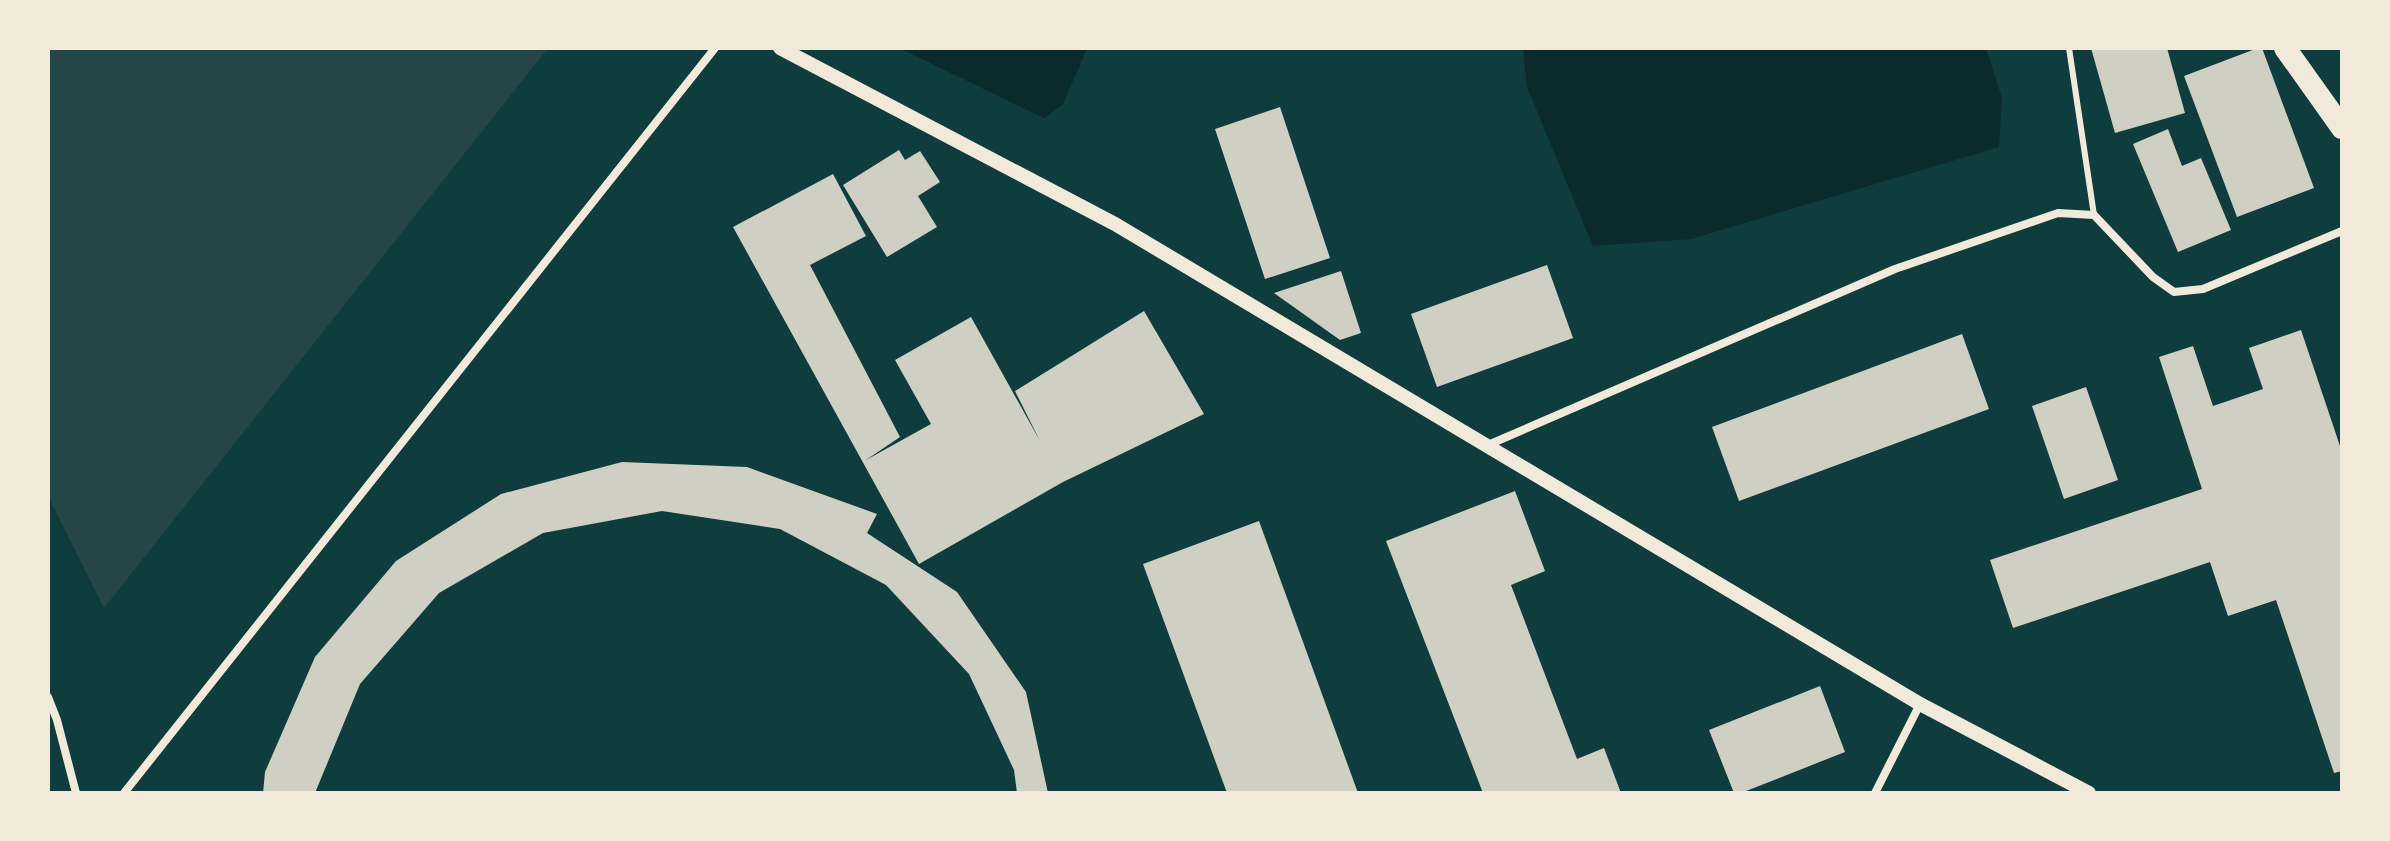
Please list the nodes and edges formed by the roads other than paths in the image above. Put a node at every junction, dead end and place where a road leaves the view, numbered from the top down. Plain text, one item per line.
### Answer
1 (715, 48) edge
2 (780, 48) edge
3 (2069, 48) edge
4 (2285, 48) edge
5 (2342, 128) edge
6 (2094, 215) junction
7 (2342, 231) edge
8 (1486, 445) junction
9 (48, 697) edge
10 (1920, 704) junction
11 (76, 793) edge
12 (124, 793) edge
13 (1875, 793) edge
14 (2089, 793) edge

1 - 12 street
2 - 8 street
3 - 6 lane
4 - 5 highway
6 - 7 street
6 - 8 street
8 - 10 street
9 - 11 street
10 - 13 street
10 - 14 street

